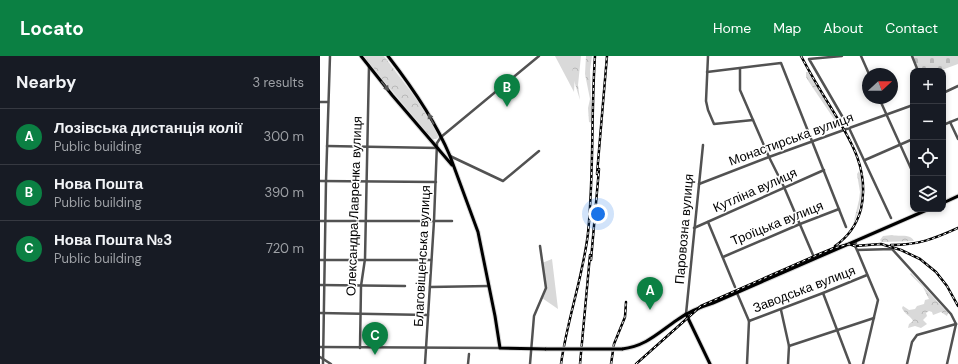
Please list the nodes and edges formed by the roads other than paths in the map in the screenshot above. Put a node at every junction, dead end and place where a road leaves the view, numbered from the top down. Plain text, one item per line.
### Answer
1 (330, 56) edge
2 (361, 56) edge
3 (388, 56) edge
4 (540, 56) edge
5 (708, 56) edge
6 (842, 56) edge
7 (861, 56) edge
8 (912, 56) edge
9 (368, 65) junction
10 (866, 68) edge
11 (917, 68) edge
12 (740, 69) junction
13 (707, 72) junction
14 (958, 86) edge
15 (946, 92) edge
16 (320, 102) edge
17 (328, 102) junction
18 (882, 104) edge
19 (910, 106) edge
20 (887, 115) junction
21 (958, 118) edge
22 (752, 120) junction
23 (950, 122) junction
24 (946, 124) edge
25 (849, 128) junction
26 (441, 137) junction
27 (958, 139) edge
28 (910, 140) edge
29 (813, 141) junction
30 (900, 144) junction
31 (703, 145) dead end
32 (327, 146) junction
33 (368, 147) junction
34 (438, 148) junction
35 (539, 151) dead end
36 (450, 156) junction
37 (769, 157) junction
38 (865, 160) junction
39 (910, 166) edge
40 (453, 167) junction
41 (824, 170) junction
42 (320, 181) edge
43 (326, 181) junction
44 (367, 182) junction
45 (436, 182) junction
46 (698, 184) junction
47 (784, 187) junction
48 (958, 196) edge
49 (946, 202) edge
50 (838, 209) junction
51 (922, 212) edge
52 (891, 218) dead end
53 (320, 220) edge
54 (326, 220) junction
55 (366, 221) junction
56 (434, 221) junction
57 (452, 221) dead end
58 (708, 222) junction
59 (800, 224) junction
60 (846, 227) dead end
61 (694, 228) junction
62 (856, 243) dead end
63 (540, 246) dead end
64 (857, 250) junction
65 (813, 255) dead end
66 (723, 257) junction
67 (365, 259) junction
68 (320, 260) edge
69 (325, 260) junction
70 (432, 260) junction
71 (867, 275) junction
72 (320, 285) edge
73 (325, 285) junction
74 (361, 286) junction
75 (405, 286) dead end
76 (489, 286) junction
77 (430, 287) junction
78 (735, 287) dead end
79 (737, 293) junction
80 (823, 293) junction
81 (781, 310) junction
82 (320, 313) edge
83 (324, 313) junction
84 (361, 313) junction
85 (686, 314) junction
86 (428, 315) junction
87 (874, 318) junction
88 (749, 321) junction
89 (956, 324) junction
90 (838, 331) junction
91 (789, 346) junction
92 (322, 347) edge
93 (360, 348) junction
94 (500, 348) junction
95 (531, 348) junction
96 (426, 349) junction
97 (469, 354) dead end
98 (321, 358) edge
99 (323, 364) edge
100 (331, 364) edge
101 (425, 364) edge
102 (468, 364) edge
103 (530, 364) edge
104 (710, 364) edge
105 (747, 364) edge
106 (788, 364) edge
107 (850, 364) edge
108 (863, 364) edge
109 (907, 364) edge
110 (946, 364) edge

1 - 17 street
2 - 9 main road
26 -> 3 main road
4 - 26 street
5 - 13 street
6 - 25 street
7 - 10 street
8 - 11 street
9 - 33 street, Олександра Лавренка вулиця
9 -> 34 main road
12 - 13 street
12 - 22 street
12 - 29 street
13 - 22 street
14 - 15 street
16 - 17 street
17 - 32 street
18 - 20 street
19 - 20 street, Монастирська вулиця
20 - 25 street, Монастирська вулиця
20 - 30 street
21 - 23 street
22 - 37 street
23 - 24 street
23 - 27 street
25 - 29 street, Монастирська вулиця
25 - 38 street
26 - 34 street, Благовіщенська вулиця
26 - 36 main road
28 - 30 street
29 - 37 street, Монастирська вулиця
29 - 41 street
30 - 38 street
30 - 39 street
31 - 46 street, Паровозна вулиця
32 - 33 street
32 - 43 street
33 - 34 street
33 - 44 street, Олександра Лавренка вулиця
34 - 40 main road
34 - 45 street, Благовіщенська вулиця
35 - 36 street
36 - 40 main road
37 - 46 street, Монастирська вулиця
37 - 47 street
38 - 52 street
40 - 76 main road
41 - 47 street, Кутліна вулиця
41 - 50 street
42 - 43 street
43 - 44 street
43 - 54 street
44 - 45 street
44 - 55 street, Олександра Лавренка вулиця
45 - 56 street, Благовіщенська вулиця
46 - 61 street, Паровозна вулиця
47 - 58 street, Кутліна вулиця
47 - 59 street
48 - 49 main road
50 - 59 street, Троїцька вулиця
50 - 60 street
51 - 79 main road
53 - 54 street
54 - 55 street
54 - 69 street
55 - 56 street
55 - 67 street, Олександра Лавренка вулиця
56 - 57 street
56 - 70 street, Благовіщенська вулиця
58 - 61 street, Кутліна вулиця
58 - 66 street
59 - 65 street
59 - 66 street, Троїцька вулиця
61 - 85 street, Паровозна вулиця
62 - 64 street
63 - 95 street
64 - 71 street
64 - 89 street
66 - 78 street
67 - 69 street
67 - 70 street
67 - 74 street, Олександра Лавренка вулиця
68 - 69 street
69 - 73 street
70 - 77 street, Благовіщенська вулиця
71 - 80 street, Заводська вулиця
71 - 87 street
72 - 73 street
73 - 74 street
73 - 83 street
74 - 75 street
74 - 84 street, Олександра Лавренка вулиця
76 - 77 street
76 - 94 main road
77 - 86 street, Благовіщенська вулиця
79 - 85 main road
79 - 88 street
80 - 81 street, Заводська вулиця
80 - 90 street
81 - 88 street, Заводська вулиця
81 - 91 street
82 - 83 street
83 - 84 street
83 - 92 street
84 - 86 street
84 - 93 street, Олександра Лавренка вулиця
85 - 95 main road, bridge
85 - 104 main road
86 - 96 street, Благовіщенська вулиця
87 - 90 street
87 - 108 street
88 - 105 street
89 - 109 street
89 - 110 street
90 - 91 street
90 - 107 street
91 - 106 street
92 - 93 street
92 - 98 street
93 - 96 street
94 - 95 main road
94 - 96 street
95 - 103 street
96 - 101 street, Благовіщенська вулиця
97 - 102 street
98 - 99 street
98 - 100 street

